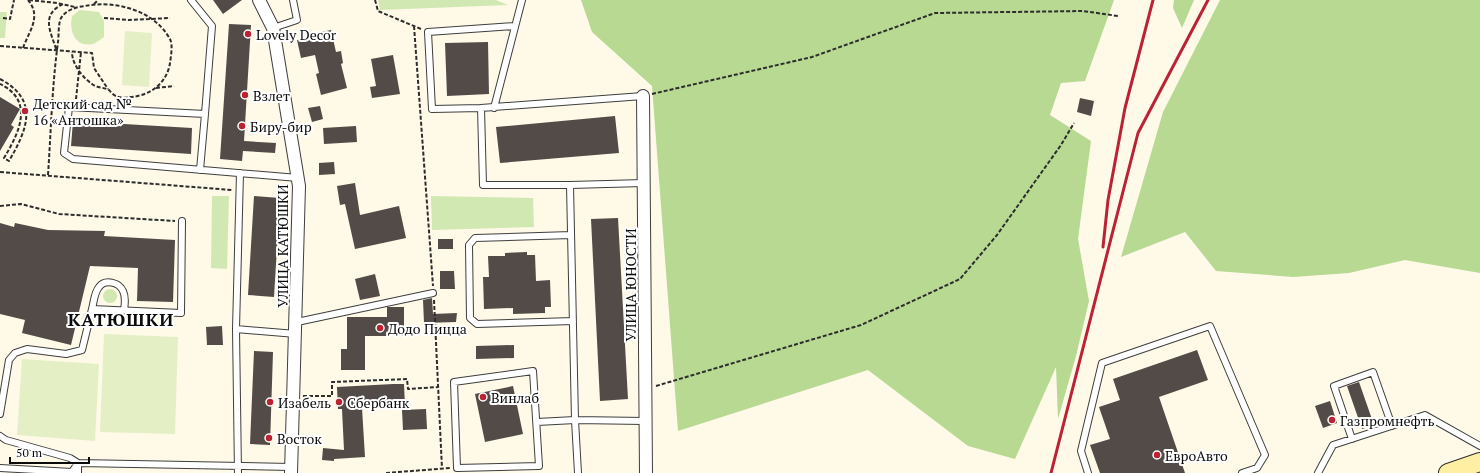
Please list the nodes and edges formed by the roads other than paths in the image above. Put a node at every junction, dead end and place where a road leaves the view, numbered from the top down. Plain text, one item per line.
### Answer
1 (191, 0) edge
2 (259, 0) edge
3 (292, 0) edge
4 (522, 0) edge
5 (515, 26) junction
6 (273, 28) junction
7 (643, 96) joint
8 (481, 108) junction
9 (494, 108) junction
10 (205, 114) junction
11 (200, 170) junction
12 (240, 173) junction
13 (298, 178) junction
14 (644, 183) junction
15 (570, 185) junction
16 (182, 222) road end
17 (572, 235) junction
18 (433, 293) road end
19 (92, 309) junction
20 (124, 310) junction
21 (573, 322) junction
22 (296, 328) junction
23 (236, 329) junction
24 (0, 414) edge
25 (575, 420) junction
26 (645, 421) junction
27 (537, 422) junction
28 (1392, 426) junction
29 (0, 436) edge
30 (1352, 439) junction
31 (1480, 446) edge
32 (1480, 462) edge
33 (78, 463) junction
34 (238, 466) junction
35 (0, 468) edge
36 (291, 470) edge
37 (1258, 470) edge
38 (78, 473) edge
39 (238, 473) edge
40 (578, 473) edge
41 (646, 473) edge
42 (1088, 473) edge
43 (1242, 473) edge
44 (1318, 473) edge
45 (1448, 473) edge

1 - 10 lane
2 - 6 street, УЛИЦА КАТЮШКИ
3 - 6 lane
4 - 5 lane
5 - 8 lane
5 - 9 lane
6 - 13 street, УЛИЦА КАТЮШКИ
7 - 9 lane
7 - 14 street, УЛИЦА ЮНОСТИ
8 - 9 lane
8 - 15 lane
10 - 11 lane
10 - 11 lane
11 - 12 lane
12 - 13 lane
12 - 23 lane
13 - 22 street, УЛИЦА КАТЮШКИ
14 - 15 lane
14 - 26 street, УЛИЦА ЮНОСТИ
15 - 17 lane
16 - 20 lane
17 - 21 lane
17 - 21 lane
18 - 22 lane
19 - 20 lane
19 - 20 lane
19 - 24 lane
21 - 25 lane
22 - 23 lane
22 - 36 street, УЛИЦА КАТЮШКИ
23 - 34 lane
25 - 26 lane
25 - 27 lane
25 - 40 lane
26 - 41 street, УЛИЦА ЮНОСТИ
27 - 27 lane
28 - 30 lane
28 - 30 lane
28 - 31 lane
29 - 33 lane
30 - 44 lane
32 - 45 main road
33 - 34 lane
33 - 35 lane
33 - 38 lane
34 - 36 lane
34 - 39 lane
37 - 42 lane
37 - 43 lane

